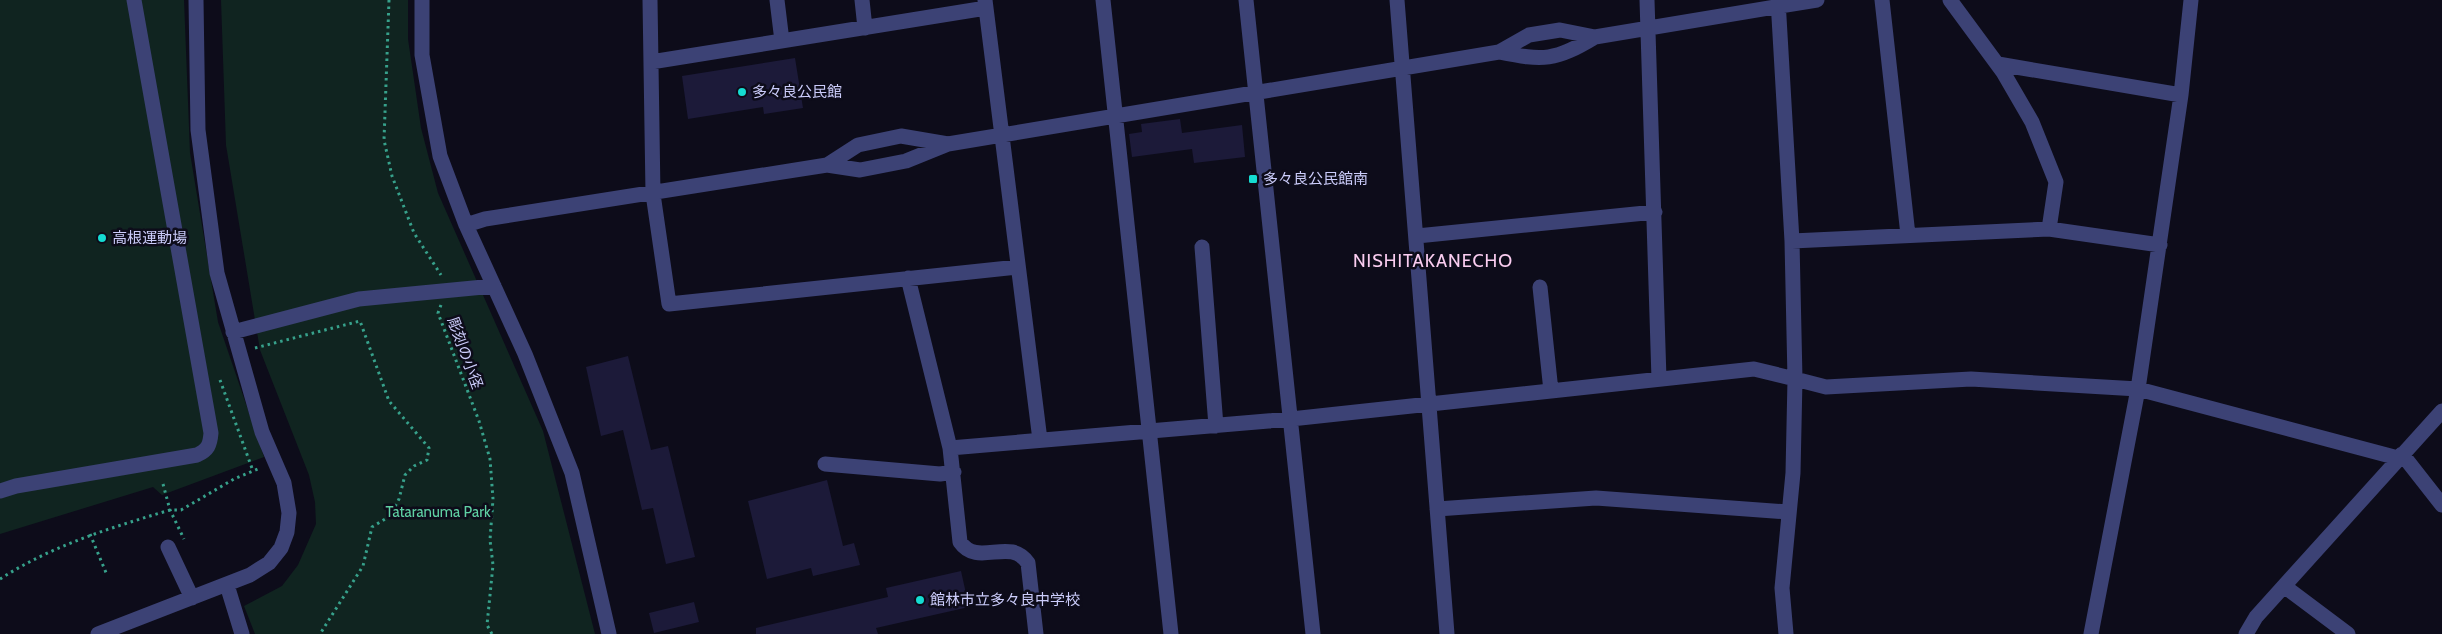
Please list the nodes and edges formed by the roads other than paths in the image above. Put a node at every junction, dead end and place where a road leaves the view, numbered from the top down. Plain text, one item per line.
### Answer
1 (134, 0) edge
2 (196, 0) edge
3 (422, 0) edge
4 (650, 0) edge
5 (777, 0) edge
6 (862, 0) edge
7 (1103, 0) edge
8 (1246, 0) edge
9 (1397, 0) edge
10 (1647, 0) edge
11 (1817, 0) edge
12 (1882, 0) edge
13 (1950, 0) edge
14 (2191, 0) edge
15 (1779, 3) edge
16 (986, 4) edge
17 (865, 28) junction
18 (1648, 28) junction
19 (1594, 37) junction
20 (782, 41) junction
21 (1499, 52) junction
22 (651, 62) junction
23 (1998, 64) junction
24 (1404, 68) junction
25 (1257, 92) junction
26 (2181, 95) junction
27 (1116, 114) junction
28 (1003, 136) junction
29 (948, 144) junction
30 (827, 165) junction
31 (653, 194) junction
32 (1655, 212) junction
33 (466, 225) junction
34 (2049, 229) junction
35 (1908, 235) junction
36 (1417, 236) junction
37 (1792, 241) junction
38 (2160, 245) junction
39 (1202, 247) dead end
40 (1018, 267) junction
41 (908, 278) junction
42 (494, 286) junction
43 (1540, 287) dead end
44 (233, 332) junction
45 (1659, 379) junction
46 (1796, 379) junction
47 (2138, 389) junction
48 (1550, 391) junction
49 (1429, 404) junction
50 (2442, 411) edge
51 (1291, 419) junction
52 (1216, 426) junction
53 (1149, 432) junction
54 (1040, 440) junction
55 (950, 448) junction
56 (2400, 456) junction
57 (825, 464) dead end
58 (954, 472) junction
59 (0, 491) edge
60 (2442, 505) edge
61 (1437, 509) junction
62 (1788, 512) junction
63 (168, 547) dead end
64 (227, 585) junction
65 (2284, 586) junction
66 (192, 598) junction
67 (98, 634) edge
68 (242, 634) edge
69 (609, 634) edge
70 (1036, 634) edge
71 (1171, 634) edge
72 (1313, 634) edge
73 (1447, 634) edge
74 (1786, 634) edge
75 (2092, 634) edge
76 (2246, 634) edge
77 (2348, 634) edge

1 - 59 street
2 - 44 street
3 - 33 street
4 - 22 street
5 - 20 street
6 - 17 street
7 - 27 street
8 - 25 street
9 - 24 street
10 - 18 street
11 - 15 street
12 - 35 street
13 - 23 street
14 - 26 street
15 - 18 street
15 - 37 street
16 - 17 street
16 - 28 street
17 - 20 street
18 - 19 street
18 - 32 street
19 - 21 street
19 - 21 street
20 - 22 street
21 - 24 street
22 - 31 street
23 - 26 street
23 - 34 street
24 - 25 street
24 - 36 street
25 - 27 street
25 - 51 street
26 - 38 street
27 - 28 street
27 - 53 street
28 - 29 street
28 - 40 street
29 - 30 street
29 - 30 street
30 - 31 street
31 - 33 street
31 - 41 street
32 - 36 street
32 - 45 street
33 - 42 street
34 - 35 street
34 - 38 street
35 - 37 street
36 - 49 street
37 - 46 street
38 - 47 street
39 - 52 street
40 - 41 street
40 - 54 street
41 - 55 street
42 - 44 street
42 - 69 street
43 - 48 street
44 - 64 street
45 - 46 street
45 - 48 street
46 - 47 street
46 - 62 street
47 - 56 street
47 - 75 street
48 - 49 street
49 - 51 street
49 - 61 street
50 - 56 street
51 - 52 street
51 - 72 street
52 - 53 street
53 - 54 street
53 - 71 street
54 - 55 street
55 - 58 street
56 - 60 street
56 - 65 street
57 - 58 street
58 - 70 street
61 - 62 street
61 - 73 street
62 - 74 street
63 - 66 street
64 - 66 street
64 - 68 street
65 - 76 street
65 - 77 street
66 - 67 street

